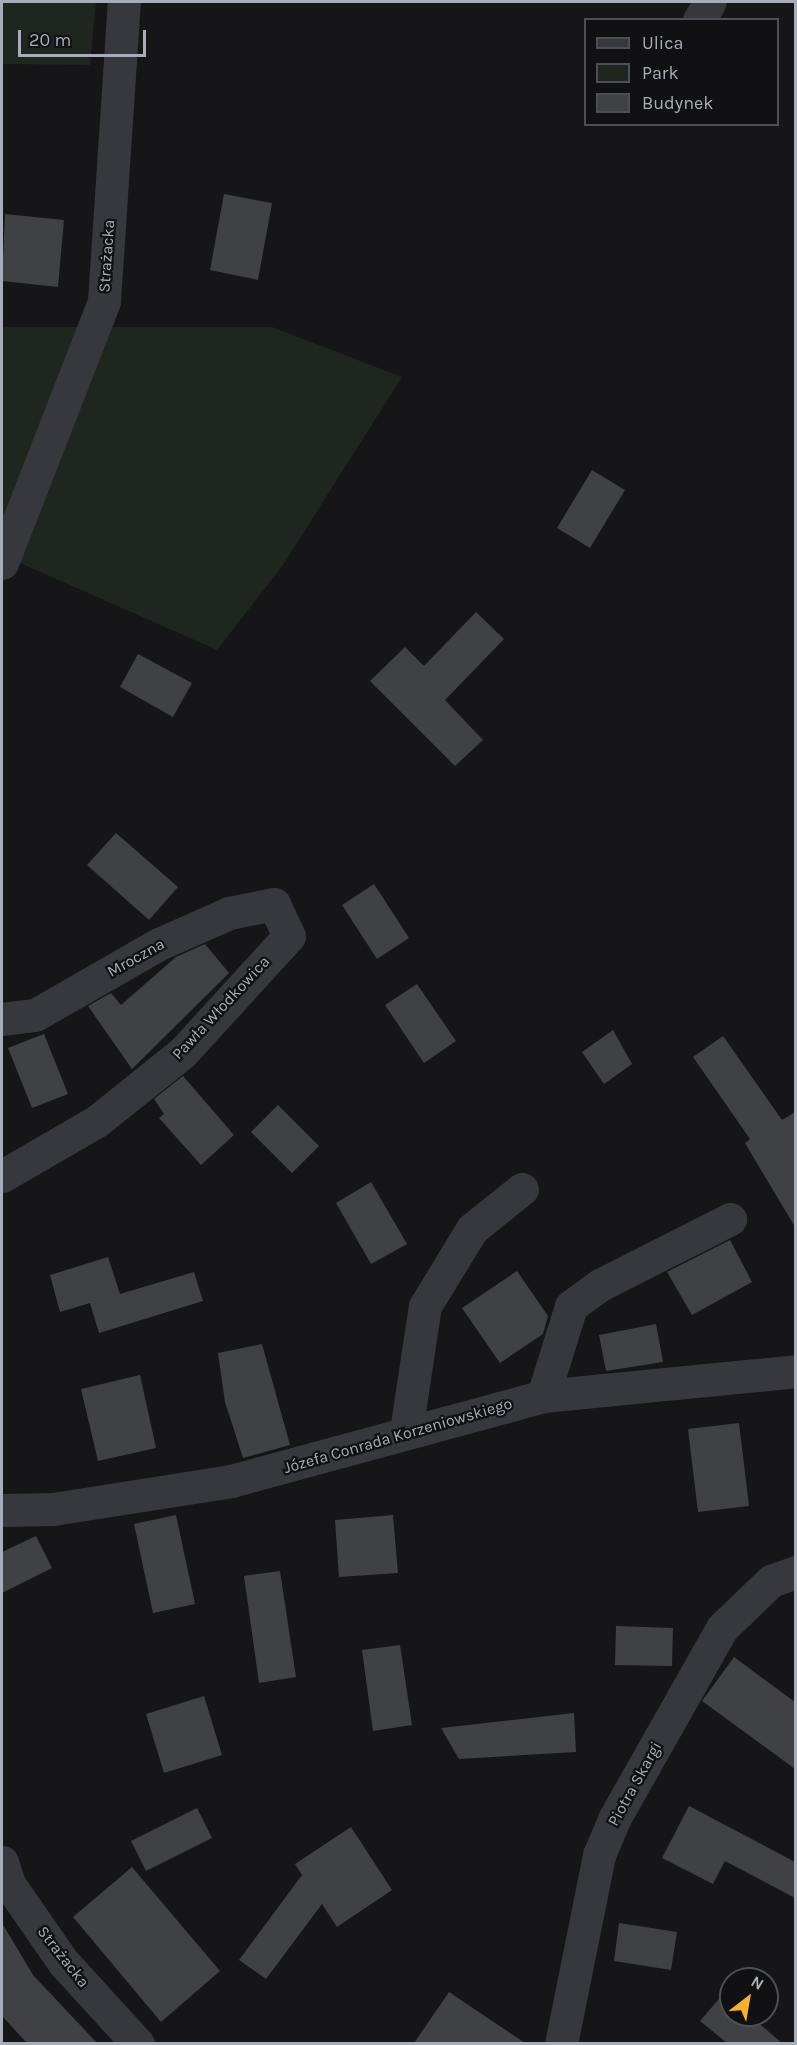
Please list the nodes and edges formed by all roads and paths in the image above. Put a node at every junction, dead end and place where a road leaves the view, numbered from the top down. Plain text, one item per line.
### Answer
1 (124, 2) edge
2 (710, 2) edge
3 (700, 18) edge
4 (2, 563) edge
5 (274, 904) joint
6 (2, 1019) edge
7 (2, 1176) edge
8 (522, 1189) dead end
9 (730, 1219) dead end
10 (795, 1371) edge
11 (543, 1396) junction
12 (406, 1431) junction
13 (2, 1510) edge
14 (795, 1572) edge
15 (2, 1862) edge
16 (138, 2043) edge
17 (561, 2043) edge

1 - 4 street, Strażacka
2 - 3 street
5 - 6 street, Mroczna
5 - 7 street, Pawła Włodkowica
8 - 12 street
9 - 11 street
10 - 11 street, Józefa Conrada Korzeniowskiego
11 - 12 street, Józefa Conrada Korzeniowskiego
12 - 13 street, Józefa Conrada Korzeniowskiego
14 - 17 street, Piotra Skargi
15 - 16 street, Strażacka

